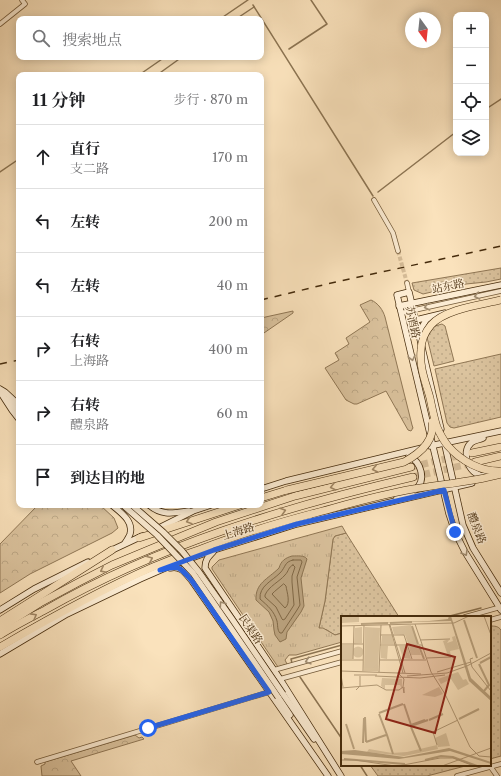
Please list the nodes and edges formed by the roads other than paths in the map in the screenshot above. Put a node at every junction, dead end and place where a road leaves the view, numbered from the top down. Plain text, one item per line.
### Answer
1 (22, 0) edge
2 (0, 24) edge
3 (374, 200) dead end
4 (398, 251) tunnel mouth
5 (407, 283) tunnel mouth
6 (501, 285) edge
7 (501, 291) edge
8 (409, 292) junction
9 (501, 300) edge
10 (400, 306) junction
11 (413, 307) junction
12 (401, 313) junction
13 (431, 316) junction
14 (416, 320) junction
15 (419, 333) junction
16 (426, 382) junction
17 (1, 391) edge
18 (16, 398) edge
19 (16, 403) edge
20 (16, 408) edge
21 (16, 415) edge
22 (501, 432) edge
23 (444, 443) junction
24 (433, 446) junction
25 (501, 447) edge
26 (472, 453) dead end
27 (501, 456) edge
28 (365, 462) junction
29 (475, 462) tunnel mouth
30 (411, 467) tunnel mouth
31 (501, 473) edge
32 (413, 477) tunnel mouth
33 (501, 477) edge
34 (455, 487) junction
35 (264, 488) edge
36 (444, 490) junction
37 (264, 497) edge
38 (378, 505) junction
39 (264, 506) edge
40 (115, 508) edge
41 (126, 508) edge
42 (135, 508) edge
43 (153, 508) edge
44 (202, 508) edge
45 (231, 508) edge
46 (259, 508) edge
47 (193, 511) junction
48 (139, 538) junction
49 (125, 543) junction
50 (112, 550) junction
51 (214, 550) junction
52 (160, 570) junction
53 (501, 593) edge
54 (501, 608) edge
55 (0, 610) edge
56 (469, 616) edge
57 (501, 617) edge
58 (491, 620) edge
59 (0, 621) edge
60 (0, 628) edge
61 (0, 635) edge
62 (0, 647) edge
63 (341, 651) edge
64 (0, 654) edge
65 (341, 662) edge
66 (274, 670) junction
67 (280, 679) junction
68 (269, 692) junction
69 (280, 696) junction
70 (37, 762) dead end
71 (501, 764) edge
72 (490, 766) edge
73 (491, 766) edge
74 (328, 776) edge
75 (340, 776) edge
76 (457, 776) edge
77 (496, 776) edge

1 - 2 street
3 - 4 street
5 - 8 street
6 - 11 main road, 站东路
7 -> 11 street
8 - 10 main road, 苏酒路
8 - 11 main road, 苏酒路
9 - 13 main road
9 - 16 highway, bridge
10 - 11 main road, 站东路
10 - 12 main road, 苏酒路
11 - 12 street
11 - 14 main road, 苏酒路
12 -> 24 main road, 苏酒路
13 - 14 main road
13 - 15 main road
14 - 15 main road, 苏酒路
15 - 23 main road, 苏酒路
16 - 31 highway, bridge
16 -> 37 highway, bridge
17 - 18 main road
17 - 19 main road
17 - 20 main road
17 - 21 main road
22 - 23 main road
22 - 31 main road
23 - 24 main road
23 - 34 main road, 苏酒路
24 - 28 main road
24 - 36 main road, 苏酒路
25 - 26 highway
27 - 29 highway
28 - 35 main road
28 - 38 main road
30 -> 39 highway, 上海路
31 - 62 highway, bridge
61 -> 32 highway, 上海路
33 - 34 main road, 上海路
34 - 36 main road, 上海路
34 - 53 main road, 醴泉路
36 - 38 main road, 上海路
36 -> 54 main road, 醴泉路
38 - 51 main road, 上海路
40 - 49 main road
41 - 69 main road, 民渠路, bridge
69 -> 42 main road, 民渠路, bridge
43 - 47 main road
44 - 47 main road
45 -> 48 highway
46 -> 60 highway, 上海路
47 - 48 main road
48 - 49 main road
49 - 50 main road
50 - 55 main road
50 - 59 highway
51 - 52 main road, 上海路
51 - 66 main road, 民渠路
52 - 64 main road, 上海路
52 - 68 main road, 民渠路
54 - 56 street
57 - 58 street
63 -> 66 street
65 - 67 street
66 - 67 main road, 民渠路
67 - 75 main road, 民渠路
68 - 70 street
68 - 74 main road, 民渠路
69 - 74 main road, 民渠路
69 - 75 main road, 民渠路
71 - 73 street
72 - 76 street
72 - 77 street

